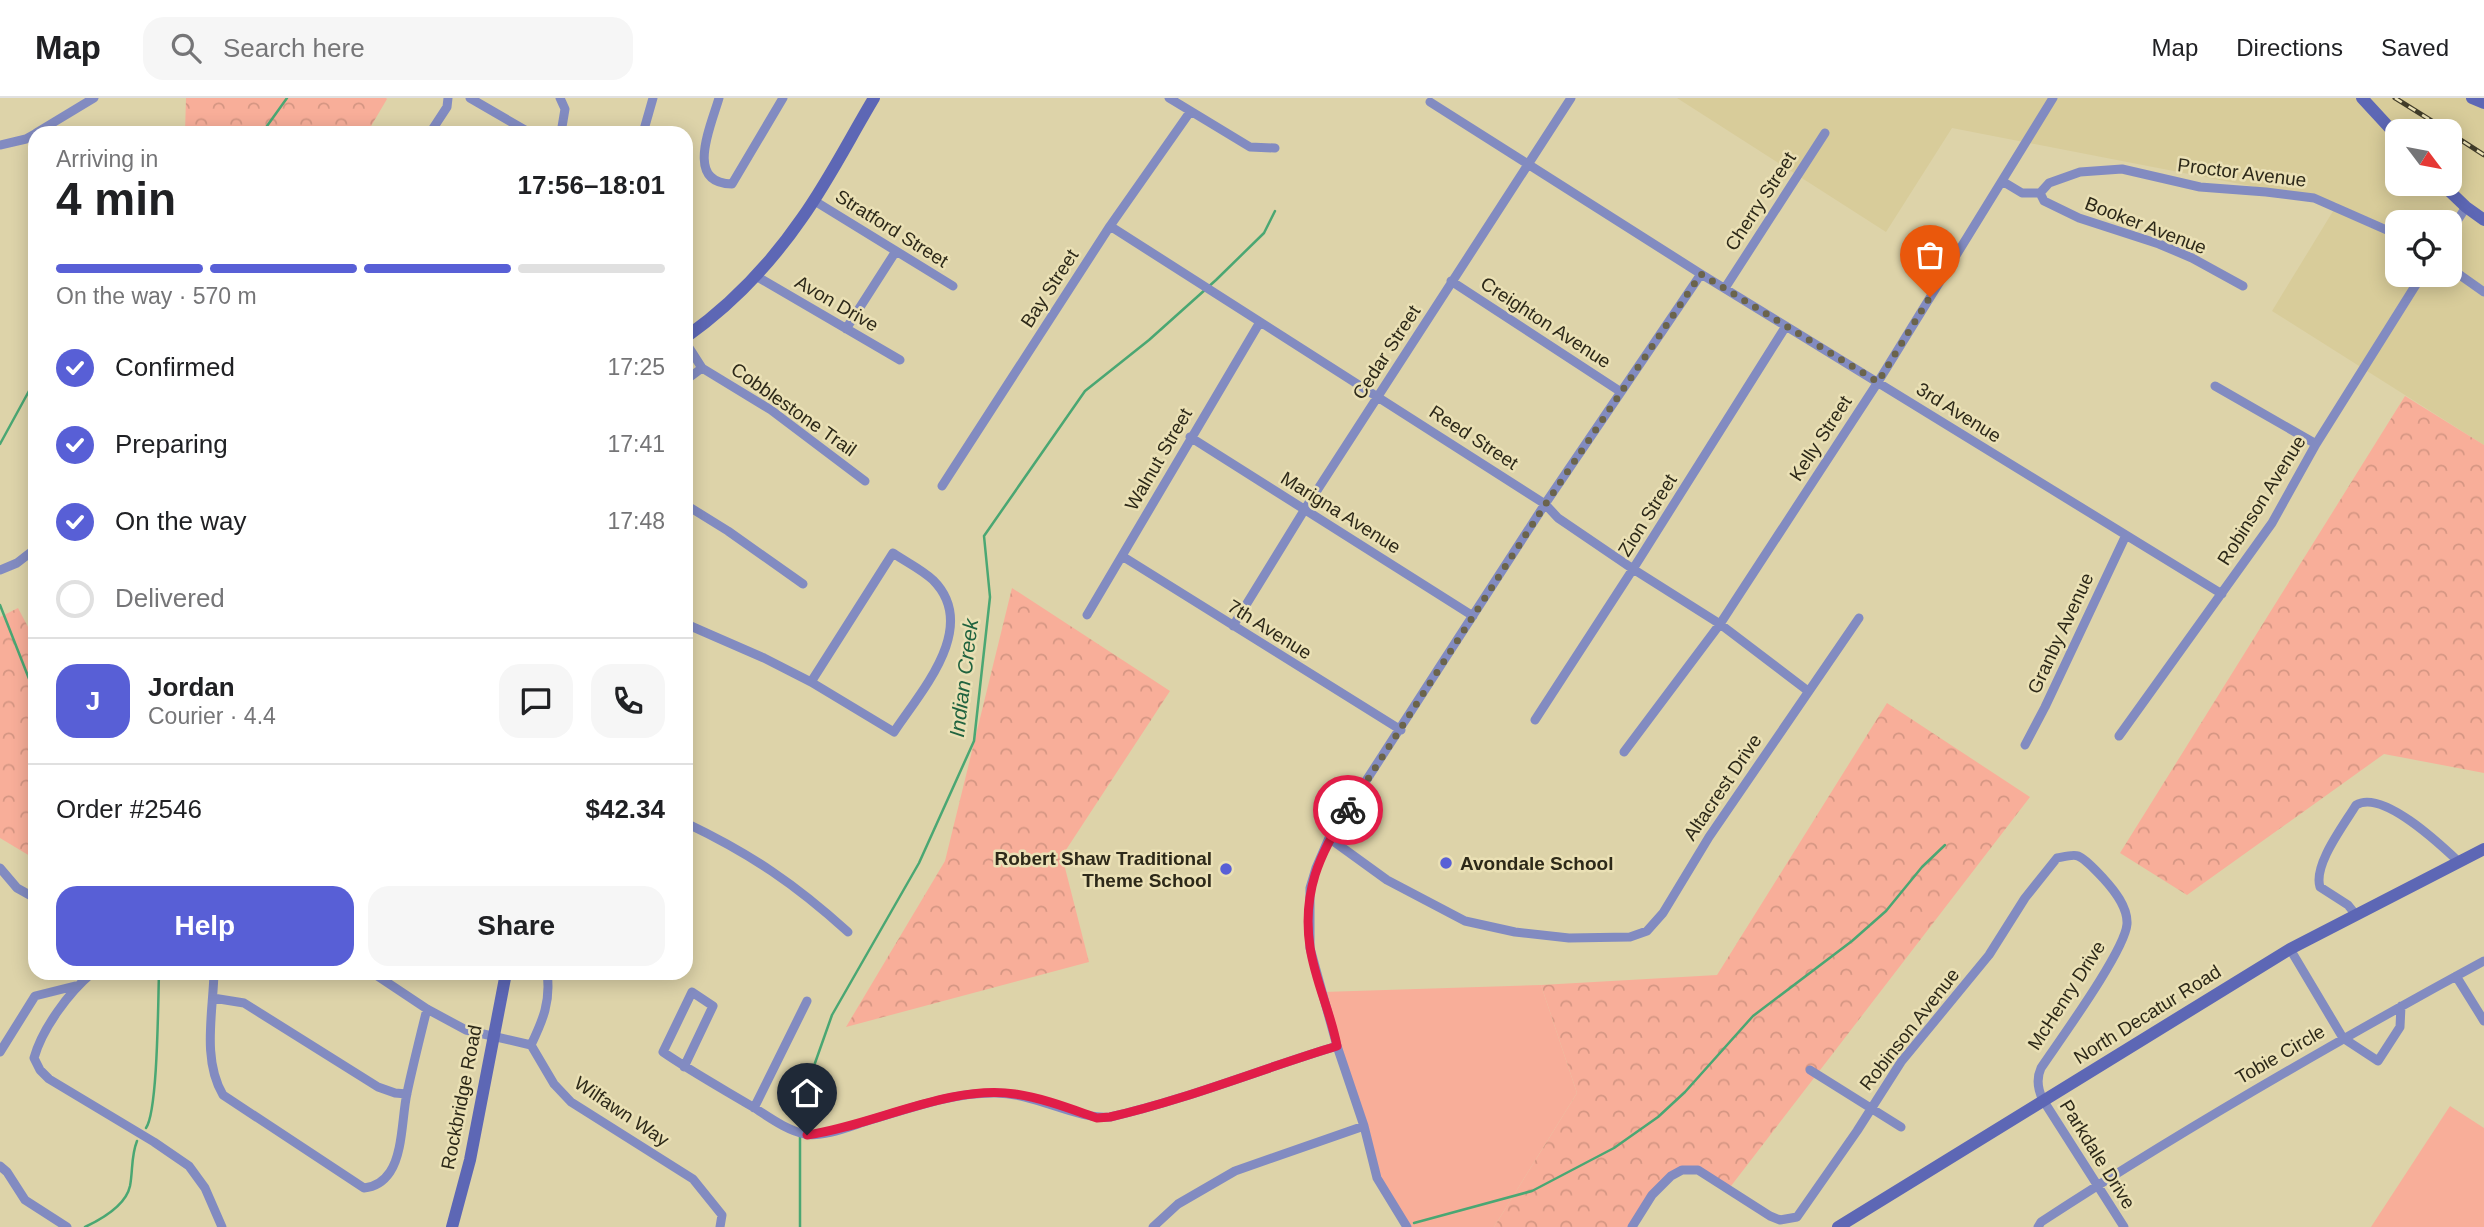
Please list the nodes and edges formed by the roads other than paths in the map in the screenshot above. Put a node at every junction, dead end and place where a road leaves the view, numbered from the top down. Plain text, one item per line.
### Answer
1 (94, 98) edge
2 (448, 98) edge
3 (470, 98) edge
4 (560, 98) edge
5 (653, 98) edge
6 (719, 98) edge
7 (783, 98) edge
8 (874, 98) edge
9 (1169, 98) edge
10 (1571, 98) edge
11 (2053, 98) edge
12 (2362, 98) edge
13 (2472, 98) edge
14 (1430, 102) dead end
15 (2484, 103) edge
16 (1190, 112) junction
17 (2385, 123) edge
18 (48, 126) edge
19 (435, 126) edge
20 (518, 126) edge
21 (562, 126) edge
22 (645, 126) edge
23 (1825, 133) dead end
24 (28, 138) edge
25 (0, 145) edge
26 (1275, 148) dead end
27 (1527, 166) junction
28 (2002, 181) junction
29 (2040, 193) junction
30 (2455, 196) edge
31 (813, 200) junction
32 (2466, 207) junction
33 (2462, 213) edge
34 (2484, 220) edge
35 (1110, 226) junction
36 (2385, 229) edge
37 (896, 251) junction
38 (1701, 274) junction
39 (756, 276) junction
40 (2462, 276) edge
41 (1451, 281) junction
42 (953, 286) dead end
43 (2243, 286) dead end
44 (2414, 287) edge
45 (1725, 288) junction
46 (2484, 292) edge
47 (1260, 322) junction
48 (1786, 326) junction
49 (846, 329) junction
50 (693, 331) edge
51 (693, 354) edge
52 (900, 360) dead end
53 (702, 368) junction
54 (693, 375) edge
55 (1878, 382) junction
56 (2215, 386) dead end
57 (1621, 392) junction
58 (1378, 396) junction
59 (1190, 437) junction
60 (2316, 444) junction
61 (864, 481) dead end
62 (942, 486) dead end
63 (1545, 505) junction
64 (693, 509) edge
65 (1305, 509) junction
66 (2126, 535) junction
67 (28, 554) edge
68 (1122, 556) junction
69 (1633, 569) junction
70 (0, 570) edge
71 (803, 584) dead end
72 (2222, 594) junction
73 (1087, 615) dead end
74 (1473, 616) junction
75 (1859, 618) dead end
76 (1720, 624) junction
77 (1233, 626) junction
78 (693, 627) edge
79 (811, 682) junction
80 (1808, 691) junction
81 (1535, 720) dead end
82 (1401, 730) junction
83 (2119, 736) dead end
84 (2025, 745) dead end
85 (1624, 752) dead end
86 (693, 827) edge
87 (1329, 838) junction
88 (2484, 849) edge
89 (2459, 862) junction
90 (0, 868) edge
91 (28, 894) edge
92 (2124, 908) joint
93 (2356, 915) junction
94 (848, 932) dead end
95 (2290, 949) junction
96 (2484, 961) edge
97 (2456, 976) junction
98 (83, 980) edge
99 (214, 980) edge
100 (384, 980) edge
101 (505, 980) edge
102 (547, 980) edge
103 (75, 986) junction
104 (213, 998) junction
105 (807, 1001) dead end
106 (2401, 1006) junction
107 (427, 1009) junction
108 (2484, 1021) edge
109 (493, 1037) junction
110 (2343, 1038) junction
111 (531, 1045) junction
112 (1337, 1046) junction
113 (0, 1052) edge
114 (684, 1066) junction
115 (1810, 1070) dead end
116 (407, 1094) junction
117 (2043, 1100) junction
118 (754, 1108) junction
119 (1871, 1108) junction
120 (1364, 1126) junction
121 (1901, 1127) dead end
122 (0, 1166) edge
123 (2098, 1185) junction
124 (67, 1227) edge
125 (222, 1227) edge
126 (452, 1227) edge
127 (720, 1227) edge
128 (1153, 1227) edge
129 (1407, 1227) edge
130 (1632, 1227) edge
131 (1838, 1227) edge
132 (2038, 1227) edge
133 (2124, 1227) edge

1 - 18 street
2 - 19 street
3 - 20 street
4 - 21 street
5 - 22 street
6 - 7 street
8 - 31 main road
9 - 16 street
10 - 27 street, Cedar Street
11 - 28 street, Kelly Street
12 - 17 main road
13 - 15 main road
14 - 27 street, 3rd Avenue
16 - 26 street
16 - 35 street, Bay Street
23 - 45 street, Cherry Street
24 - 25 street
27 - 38 street, 3rd Avenue
27 - 41 street, Cedar Street
28 - 29 street
28 - 55 street, Kelly Street
29 - 36 street, Proctor Avenue
29 - 43 street, Booker Avenue
30 - 32 main road
31 - 37 street, Stratford Street
31 - 39 main road
32 - 33 street
32 - 34 main road
35 - 47 street, Reed Street
35 - 62 street, Bay Street
37 - 42 street, Stratford Street
37 - 49 street
38 - 45 street, 3rd Avenue
38 - 57 street
39 - 49 street, Avon Drive
39 - 50 main road
40 - 46 street
41 - 57 street, Creighton Avenue
41 - 58 street, Cedar Street
44 - 60 street, Robinson Avenue
45 - 48 street, 3rd Avenue
47 - 58 street, Reed Street
47 - 59 street, Walnut Street
48 - 55 street, 3rd Avenue
48 - 69 street, Zion Street
49 - 52 street, Avon Drive
51 - 53 street, Cobblestone Trail
53 - 54 street, Cobblestone Trail
53 - 61 street, Cobblestone Trail
55 - 66 street, 3rd Avenue
55 - 76 street, Kelly Street
56 - 60 street
57 - 63 street
58 - 63 street, Reed Street
58 - 65 street, Cedar Street
59 - 65 street, Marigna Avenue
59 - 68 street, Walnut Street
60 - 72 street, Robinson Avenue
63 - 69 street, Reed Street
63 - 74 street
64 - 71 street
65 - 74 street, Marigna Avenue
65 - 77 street, Cedar Street
66 - 72 street, 3rd Avenue
66 - 84 street, Granby Avenue
67 - 70 street
68 - 73 street, Walnut Street
68 - 77 street, 7th Avenue
69 - 76 street, Reed Street
69 - 81 street, Zion Street
72 - 83 street, Robinson Avenue
74 - 82 street
75 - 80 street, Altacrest Drive
76 - 80 street, Reed Street
76 - 85 street, Kelly Street
77 - 82 street, 7th Avenue
78 - 79 street
79 - 79 street
80 - 87 street, Altacrest Drive
82 - 87 street
86 - 94 street
87 - 112 street
88 - 89 main road, North Decatur Road
89 - 93 main road, North Decatur Road
89 - 93 street
90 - 91 street
92 - 117 street, McHenry Drive
92 - 119 street, Robinson Avenue
93 - 95 main road, North Decatur Road
95 - 110 street
95 - 117 main road, North Decatur Road
96 - 97 street, Tobie Circle
97 - 106 street, Tobie Circle
97 - 108 street
98 - 103 street
99 - 104 street
100 - 107 street
101 - 109 main road, Rockbridge Road
102 - 111 street
103 - 113 street
103 - 125 street
104 - 116 street
104 - 116 street
105 - 118 street
106 - 110 street, Tobie Circle
106 - 110 street
107 - 109 street
107 - 116 street
109 - 111 street
109 - 126 main road, Rockbridge Road
110 - 123 street, Tobie Circle
111 - 127 street, Wilfawn Way
112 - 118 street
112 - 120 street
114 - 114 street
114 - 118 street
115 - 119 street
117 - 123 street, Parkdale Drive
117 - 131 main road, North Decatur Road
119 - 121 street
119 - 130 street, Robinson Avenue
120 - 128 street
120 - 129 street
122 - 124 street
123 - 132 street, Tobie Circle
123 - 133 street, Parkdale Drive

